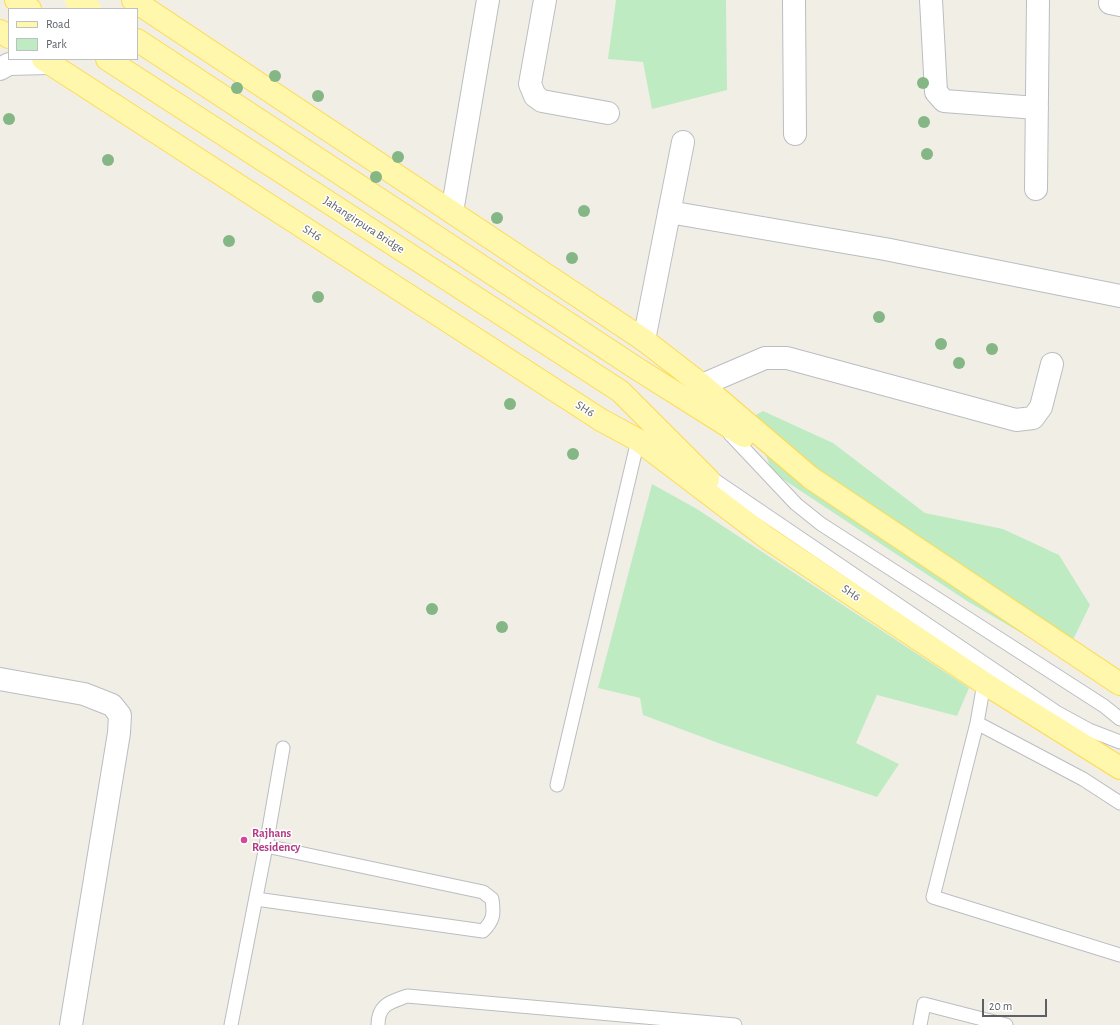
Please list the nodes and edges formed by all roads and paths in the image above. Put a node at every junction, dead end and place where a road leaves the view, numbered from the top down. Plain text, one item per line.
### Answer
1 (16, 0) edge
2 (76, 0) edge
3 (133, 0) edge
4 (488, 0) edge
5 (545, 0) edge
6 (794, 0) edge
7 (931, 0) edge
8 (1038, 0) edge
9 (28, 8) edge
10 (88, 8) edge
11 (138, 41) edge
12 (47, 60) edge
13 (109, 60) edge
14 (0, 69) edge
15 (1037, 108) junction
16 (608, 113) dead end
17 (795, 134) dead end
18 (683, 142) dead end
19 (1036, 189) dead end
20 (452, 212) junction
21 (669, 212) junction
22 (1120, 296) edge
23 (644, 340) junction
24 (1052, 364) dead end
25 (702, 385) junction
26 (715, 418) junction
27 (638, 440) junction
28 (698, 469) junction
29 (811, 478) junction
30 (767, 538) junction
31 (0, 678) edge
32 (984, 683) junction
33 (1120, 684) edge
34 (1120, 719) edge
35 (977, 723) junction
36 (1120, 742) edge
37 (283, 748) dead end
38 (1120, 768) edge
39 (557, 785) dead end
40 (1120, 803) edge
41 (266, 846) junction
42 (256, 899) junction
43 (1120, 955) edge
44 (71, 1025) edge
45 (231, 1025) edge
46 (378, 1025) edge
47 (735, 1025) edge
48 (920, 1025) edge
49 (1006, 1025) edge

1 - 9 main road
2 - 10 main road, bridge
3 - 20 main road
4 - 20 street
5 - 16 street
6 - 17 street
7 - 15 street
8 - 15 street
11 - 26 main road
12 - 14 street
12 - 27 main road, SH6
13 - 28 main road, Jahangirpura Bridge
15 - 19 street
18 - 21 street
20 - 23 main road
21 - 22 street
21 - 23 street
23 - 25 main road
24 - 25 street
25 - 29 main road
26 - 29 main road
26 - 34 lane
27 - 30 main road, SH6
27 - 39 lane
28 - 30 main road, Jahangirpura Bridge
28 - 36 lane
29 - 33 main road
30 - 32 main road, SH6
31 - 44 street
32 - 35 lane
32 - 38 main road, SH6
35 - 40 lane
35 - 43 lane
37 - 41 lane
41 - 42 lane
41 - 42 lane
42 - 45 lane
46 - 47 lane
48 - 49 lane

